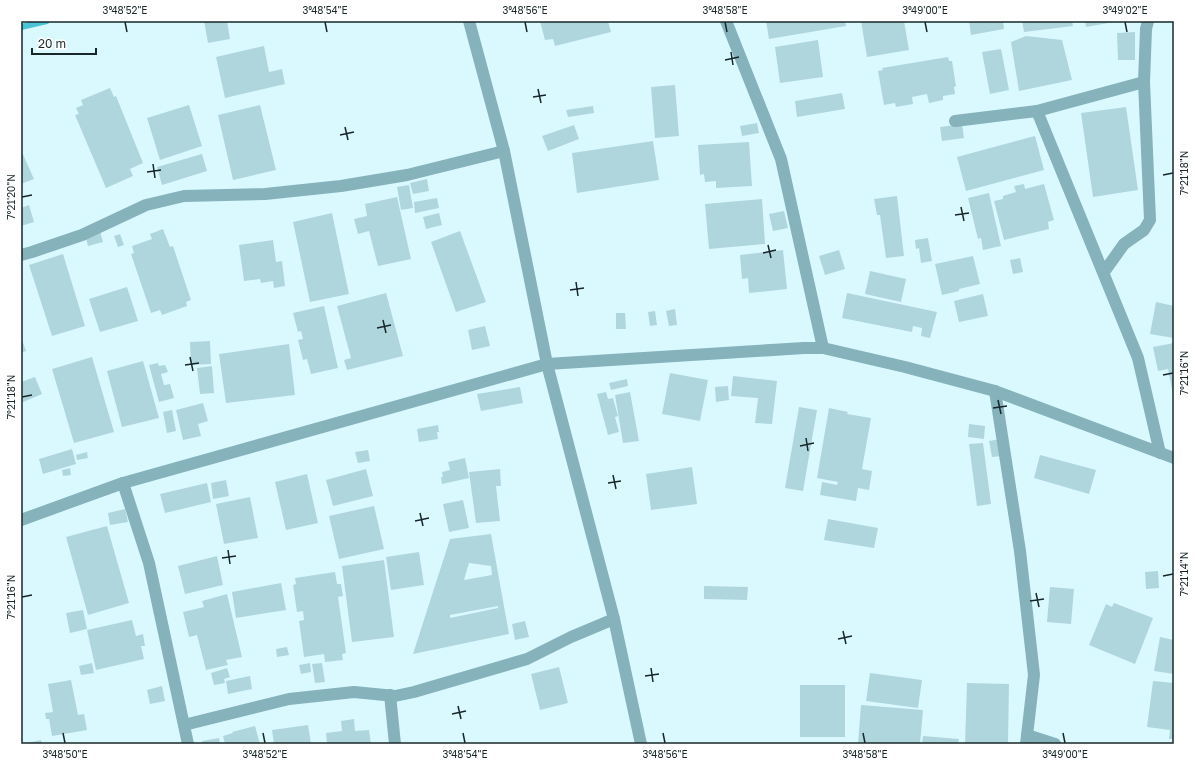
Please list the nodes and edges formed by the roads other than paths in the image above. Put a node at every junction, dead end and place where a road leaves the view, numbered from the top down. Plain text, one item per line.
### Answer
1 (469, 21) edge
2 (726, 21) edge
3 (1148, 21) edge
4 (1144, 82) junction
5 (1037, 111) junction
6 (955, 121) dead end
7 (504, 151) junction
8 (21, 254) edge
9 (1104, 272) junction
10 (823, 348) junction
11 (547, 364) junction
12 (995, 391) junction
13 (1160, 453) junction
14 (1174, 458) edge
15 (123, 483) junction
16 (21, 520) edge
17 (614, 619) junction
18 (390, 695) junction
19 (184, 725) junction
20 (1027, 740) edge
21 (188, 744) edge
22 (395, 744) edge
23 (640, 744) edge
24 (1055, 744) edge

1 - 7 street
2 - 10 street
3 - 4 street
4 - 5 street
4 - 9 street
5 - 6 street
5 - 9 street
7 - 8 street
7 - 11 street
9 - 13 street
10 - 11 street
10 - 12 street
11 - 15 street
11 - 17 street
12 - 13 street
12 - 20 street
13 - 14 street
15 - 16 street
15 - 19 street
17 - 18 street
17 - 23 street
18 - 19 street
18 - 22 street
19 - 21 street
20 - 24 street

